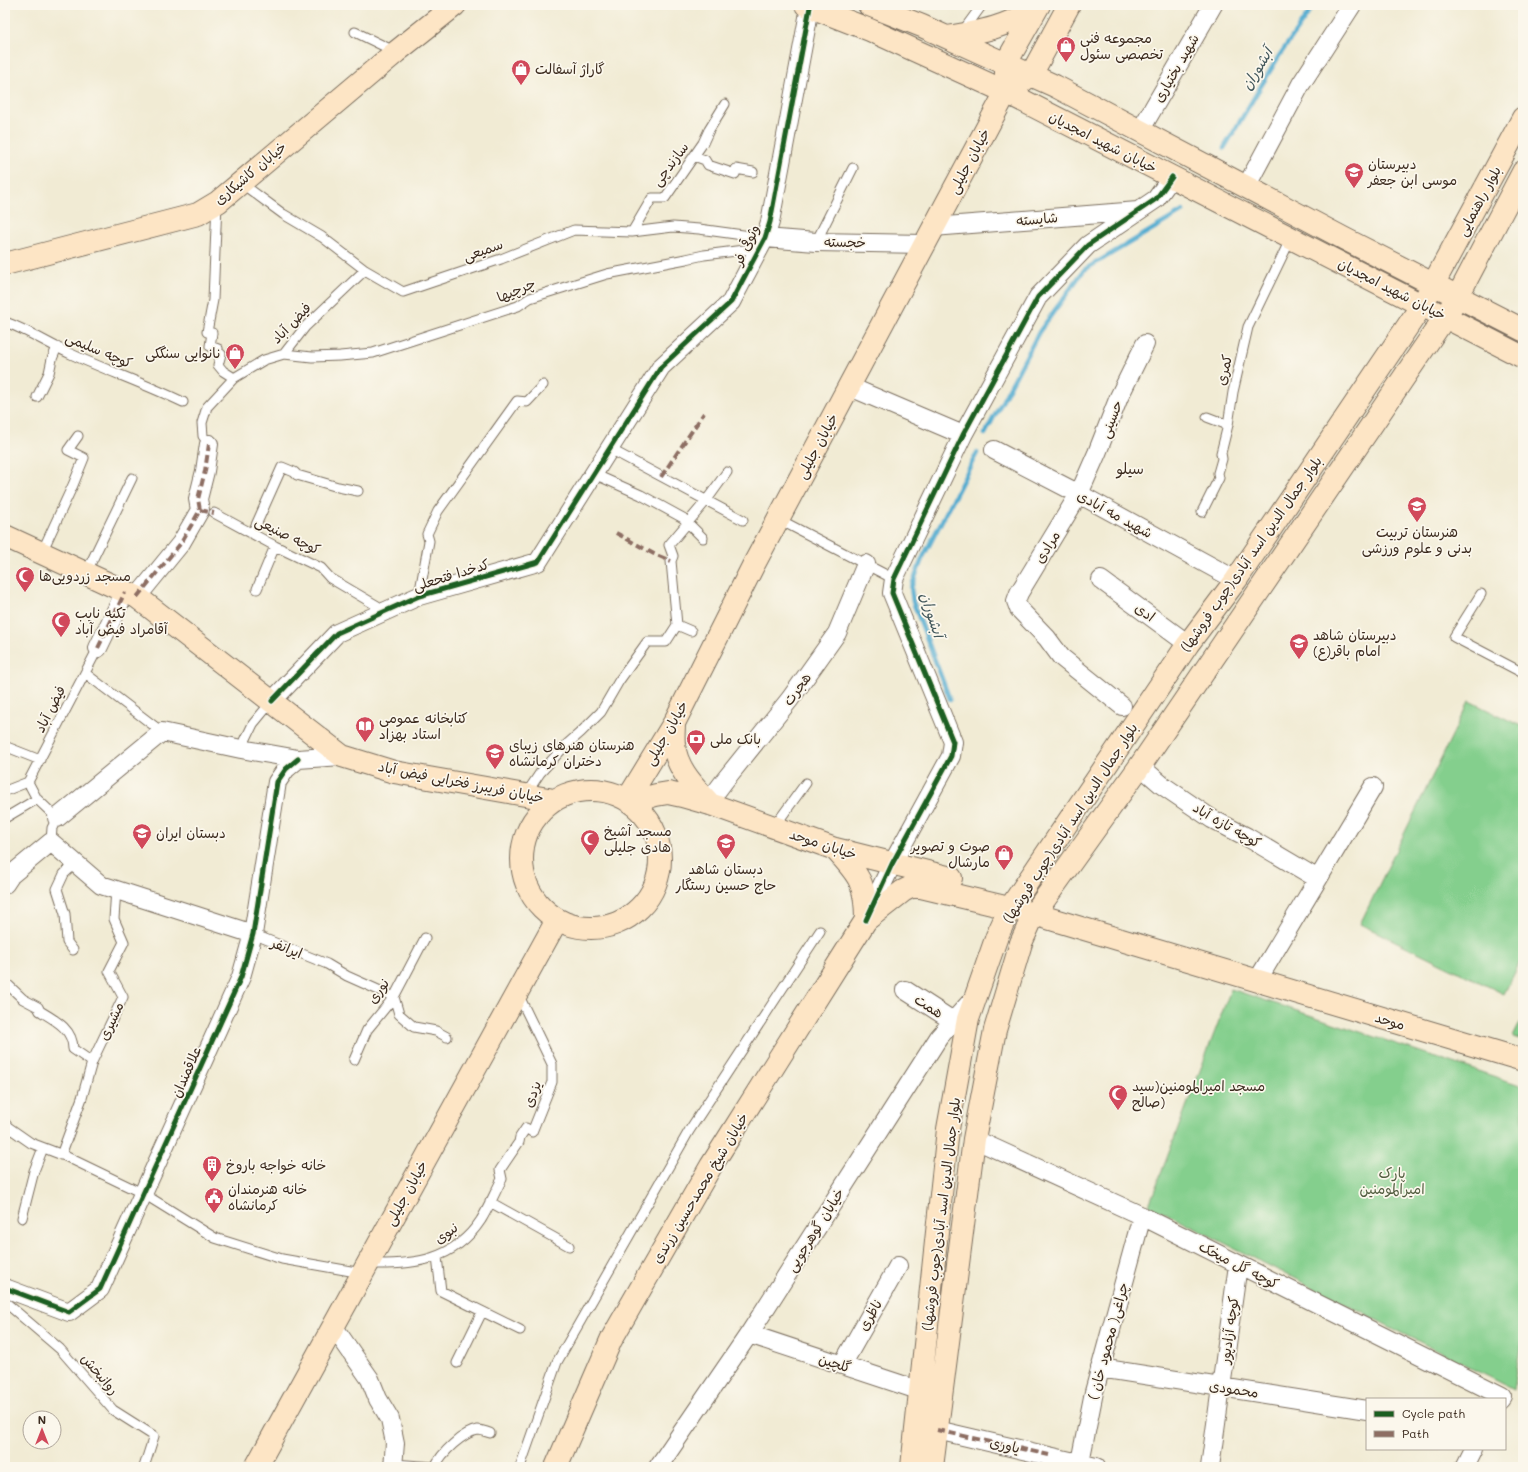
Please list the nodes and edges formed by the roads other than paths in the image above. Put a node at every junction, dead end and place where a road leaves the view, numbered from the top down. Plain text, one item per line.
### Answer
1 (455, 5) edge
2 (869, 5) edge
3 (982, 5) edge
4 (1038, 5) edge
5 (1069, 5) edge
6 (1213, 5) edge
7 (1352, 5) edge
8 (808, 6) edge
9 (355, 32) dead end
10 (953, 36) junction
11 (396, 52) junction
12 (1006, 63) junction
13 (1032, 75) junction
14 (1006, 92) junction
15 (726, 104) dead end
16 (1523, 118) edge
17 (1140, 131) junction
18 (694, 156) junction
19 (854, 168) dead end
20 (753, 172) dead end
21 (1523, 172) edge
22 (1172, 177) junction
23 (240, 182) junction
24 (1246, 187) junction
25 (218, 202) junction
26 (1140, 210) junction
27 (632, 232) junction
28 (929, 236) junction
29 (1291, 238) junction
30 (816, 242) junction
31 (763, 243) junction
32 (5, 264) edge
33 (365, 270) junction
34 (1434, 284) junction
35 (1458, 296) junction
36 (1422, 305) junction
37 (1445, 317) junction
38 (5, 322) edge
39 (1523, 330) edge
40 (1145, 344) dead end
41 (57, 347) junction
42 (284, 354) junction
43 (1523, 357) edge
44 (234, 378) junction
45 (543, 385) dead end
46 (848, 386) junction
47 (37, 397) dead end
48 (182, 402) dead end
49 (1207, 417) dead end
50 (1228, 425) junction
51 (963, 435) junction
52 (78, 436) dead end
53 (209, 444) joint
54 (610, 449) junction
55 (994, 450) dead end
56 (727, 472) dead end
57 (594, 474) junction
58 (132, 478) dead end
59 (358, 491) dead end
60 (1079, 494) junction
61 (706, 501) junction
62 (207, 512) junction
63 (1202, 512) dead end
64 (743, 520) dead end
65 (778, 520) junction
66 (688, 523) junction
67 (252, 534) junction
68 (5, 536) edge
69 (703, 538) dead end
70 (275, 546) junction
71 (42, 552) junction
72 (866, 564) junction
73 (86, 573) junction
74 (894, 579) junction
75 (1101, 580) dead end
76 (1236, 580) junction
77 (257, 589) dead end
78 (131, 594) junction
79 (1481, 594) dead end
80 (419, 596) junction
81 (386, 611) junction
82 (677, 625) junction
83 (691, 631) dead end
84 (1188, 644) junction
85 (98, 648) joint
86 (85, 673) junction
87 (1523, 673) edge
88 (272, 701) junction
89 (1122, 706) dead end
90 (674, 723) junction
91 (162, 732) junction
92 (5, 748) edge
93 (241, 749) junction
94 (342, 756) junction
95 (298, 759) junction
96 (40, 760) junction
97 (1140, 766) junction
98 (28, 782) junction
99 (806, 783) dead end
100 (1373, 787) dead end
101 (5, 791) edge
102 (526, 796) junction
103 (37, 799) junction
104 (554, 800) junction
105 (628, 801) junction
106 (710, 804) junction
107 (5, 818) edge
108 (57, 818) junction
109 (774, 827) junction
110 (51, 842) junction
111 (835, 849) junction
112 (76, 864) junction
113 (892, 864) junction
114 (1318, 878) junction
115 (5, 884) edge
116 (116, 889) junction
117 (1015, 901) junction
118 (1038, 909) junction
119 (557, 920) junction
120 (866, 920) junction
121 (820, 931) dead end
122 (253, 934) junction
123 (426, 938) dead end
124 (73, 950) dead end
125 (1257, 981) junction
126 (5, 982) edge
127 (905, 990) dead end
128 (517, 991) junction
129 (976, 996) junction
130 (394, 997) junction
131 (953, 1021) junction
132 (447, 1037) dead end
133 (354, 1060) dead end
134 (1523, 1060) edge
135 (92, 1062) junction
136 (5, 1124) edge
137 (974, 1139) junction
138 (43, 1148) junction
139 (61, 1155) junction
140 (500, 1170) joint
141 (144, 1194) junction
142 (490, 1202) junction
143 (1142, 1216) junction
144 (22, 1218) dead end
145 (569, 1246) dead end
146 (437, 1257) junction
147 (1238, 1265) junction
148 (898, 1266) dead end
149 (365, 1269) junction
150 (5, 1288) edge
151 (5, 1302) edge
152 (482, 1312) junction
153 (333, 1326) junction
154 (520, 1330) dead end
155 (749, 1334) junction
156 (457, 1363) dead end
157 (842, 1365) junction
158 (1100, 1368) junction
159 (1221, 1387) junction
160 (920, 1391) junction
161 (1501, 1398) edge
162 (1366, 1410) edge
163 (937, 1430) junction
164 (490, 1433) dead end
165 (1474, 1450) edge
166 (393, 1465) edge
167 (1085, 1466) edge
168 (144, 1467) edge
169 (256, 1467) edge
170 (520, 1467) edge
171 (556, 1467) edge
172 (658, 1467) edge
173 (912, 1467) edge
174 (932, 1467) edge
175 (1210, 1467) edge
176 (1465, 1467) edge

1 - 11 main road, خیابان کاشیکاری
2 - 10 main road, خیابان شهید امجدیان
3 - 10 lane
4 - 10 main road
4 - 12 main road
5 - 13 main road
6 - 17 street, شهید بختیاری
7 - 24 street
8 - 14 main road, خیابان شهید امجدیان
8 - 31 street, وثوقی فر
9 - 11 lane
10 - 12 main road, خیابان شهید امجدیان
11 - 23 main road, خیابان کاشیکاری
12 - 13 main road, خیابان شهید امجدیان
12 - 14 main road
13 - 14 main road
13 - 17 main road, خیابان شهید امجدیان
14 - 22 main road, خیابان شهید امجدیان
14 - 28 main road, خیابان جلیلی
15 - 18 lane, سازندچی
16 - 34 main road, بلوار راهنمایی
17 - 24 main road, خیابان شهید امجدیان
18 - 20 lane
18 - 27 lane, سازندچی
19 - 30 lane
21 - 35 main road, بلوار راهنمایی
22 - 26 street
22 - 29 main road, خیابان شهید امجدیان
23 - 25 main road, خیابان کاشیکاری
23 - 33 lane, سمیعی
24 - 34 main road, خیابان شهید امجدیان
25 - 32 main road, خیابان کاشیکاری
25 - 44 lane
26 - 28 street, شایسته
26 - 51 street
27 - 31 lane, سمیعی
27 - 33 lane, سمیعی
28 - 30 street, خجسته
28 - 46 main road, خیابان جلیلی
29 - 36 main road, خیابان شهید امجدیان
29 - 50 lane, کمری
30 - 31 street, خجسته
31 - 42 lane, چرچیها
31 - 54 street, وثوقی فر
33 - 42 lane, فیض آباد
34 - 35 main road, خیابان شهید امجدیان
34 - 36 main road, بلوار راهنمایی
35 - 37 main road, بلوار راهنمایی
35 - 39 main road, خیابان شهید امجدیان
36 - 37 main road, خیابان شهید امجدیان
36 - 76 main road, بلوار جمال الدین اسد آبادی(چوب فروشها)
37 - 43 main road, خیابان شهید امجدیان
37 - 97 main road, بلوار جمال الدین اسد آبادی(چوب فروشها)
38 - 41 lane, کوچه سلیمی
40 - 60 street, حسینی
41 - 47 lane
41 - 48 lane, کوچه سلیمی
42 - 44 lane, فیض آباد
44 - 53 lane, فیض آباد
45 - 80 lane
46 - 51 street
46 - 65 main road, خیابان جلیلی
49 - 50 lane
50 - 63 lane, کمری
51 - 74 street
52 - 71 lane
53 - 62 street
54 - 57 street, کدخدا فتحعلی
54 - 61 lane
55 - 60 street, شهید مه آبادی
56 - 61 lane
57 - 66 lane
57 - 80 street, کدخدا فتحعلی
58 - 73 lane
59 - 67 lane
60 - 76 street, شهید مه آبادی
60 - 89 street, مرادی
61 - 64 lane
61 - 66 lane
62 - 67 lane, کوچه صنیعی
62 - 78 street
65 - 72 lane
65 - 90 main road, خیابان جلیلی
66 - 69 lane
66 - 82 lane
67 - 70 lane, کوچه صنیعی
68 - 71 main road, خیابان فریبرز فخرایی فیض آباد
70 - 77 lane
70 - 81 lane, کوچه صنیعی
71 - 73 main road, خیابان فریبرز فخرایی فیض آباد
72 - 74 lane
72 - 106 street, هجرت
73 - 78 main road, خیابان فریبرز فخرایی فیض آباد
74 - 113 street
75 - 84 street, ادی
76 - 84 main road, بلوار جمال الدین اسد آبادی(چوب فروشها)
78 - 85 street
78 - 88 main road, خیابان فریبرز فخرایی فیض آباد
79 - 87 lane
80 - 81 street, کدخدا فتحعلی
81 - 88 street, کدخدا فتحعلی
82 - 83 lane
82 - 102 lane
84 - 117 main road, بلوار جمال الدین اسد آبادی(چوب فروشها)
85 - 86 lane, فیض آباد
86 - 91 lane
86 - 96 lane, فیض آباد
88 - 93 lane
88 - 94 main road, خیابان فریبرز فخرایی فیض آباد
90 - 105 main road, خیابان جلیلی
90 - 106 main road
91 - 93 street
91 - 108 street
92 - 96 lane
93 - 95 street
94 - 95 street
94 - 102 main road, خیابان فریبرز فخرایی فیض آباد
95 - 122 street, علاقمندان
96 - 98 lane, فیض آباد
97 - 114 street, کوچه تازه آباد
97 - 118 main road, بلوار جمال الدین اسد آبادی(چوب فروشها)
98 - 101 lane
98 - 103 lane
99 - 109 lane
100 - 114 street
102 - 104 main road, خیابان فریبرز فخرایی فیض آباد
103 - 107 lane
103 - 108 lane
104 - 105 main road
104 - 119 main road
105 - 106 main road, خیابان موحد
105 - 119 main road
106 - 109 main road, خیابان موحد
108 - 110 lane
109 - 111 main road, خیابان موحد
110 - 112 street, ایرانفر
110 - 115 street
111 - 113 main road, خیابان موحد
111 - 120 main road
112 - 116 street, ایرانفر
112 - 124 lane
113 - 117 main road, خیابان موحد
113 - 120 street
114 - 125 street
116 - 122 street, ایرانفر
116 - 135 lane, مشیری
117 - 118 main road, موحد
117 - 120 main road
117 - 129 main road, بلوار جمال الدین اسد آبادی(چوب فروشها)
118 - 125 main road, موحد
118 - 137 main road, بلوار جمال الدین اسد آبادی(چوب فروشها)
119 - 128 main road, خیابان جلیلی
120 - 171 main road, خیابان شیخ محمدحسین زرندی
121 - 170 lane
122 - 130 lane, ایرانفر
122 - 141 street, علاقمندان
123 - 130 lane, نوری
125 - 134 main road, موحد
126 - 135 lane
127 - 131 street, همت
128 - 140 lane, یزدی
128 - 149 main road, خیابان جلیلی
129 - 131 street, خیابان گوهرجویی
129 - 160 main road, بلوار جمال الدین اسد آبادی(چوب فروشها)
130 - 132 lane
130 - 133 lane, نوری
131 - 155 street, خیابان گوهرجویی
135 - 139 lane, مشیری
136 - 138 lane, نبوی
137 - 143 street, کوچه گل میخک
137 - 163 main road, بلوار جمال الدین اسد آبادی(چوب فروشها)
138 - 139 lane, نبوی
138 - 144 lane
139 - 141 lane, نبوی
140 - 142 lane, نبوی
141 - 149 lane, نبوی
141 - 150 street, علاقمندان
142 - 145 lane
142 - 146 lane, نبوی
143 - 147 street, کوچه گل میخک
143 - 158 street, چراغی( محمود خان )
146 - 149 lane, نبوی
146 - 152 lane
147 - 159 street, کوچه آزادپور
147 - 161 street, کوچه گل میخک
148 - 157 street, ناظری
149 - 153 main road, خیابان جلیلی
151 - 168 lane, روانبخش
152 - 154 lane
152 - 156 lane
153 - 166 street
153 - 169 main road, خیابان جلیلی
155 - 157 street, گلچین
155 - 172 street, خیابان گوهرجویی
157 - 160 street, گلچین
158 - 159 street, محمودی
158 - 167 street, چراغی( محمود خان )
159 - 162 street, محمودی
159 - 175 street, کوچه آزادپور
160 - 173 main road, بلوار جمال الدین اسد آبادی(چوب فروشها)
163 - 167 street, یاوری
163 - 174 main road, بلوار جمال الدین اسد آبادی(چوب فروشها)
164 - 166 lane
165 - 176 street

